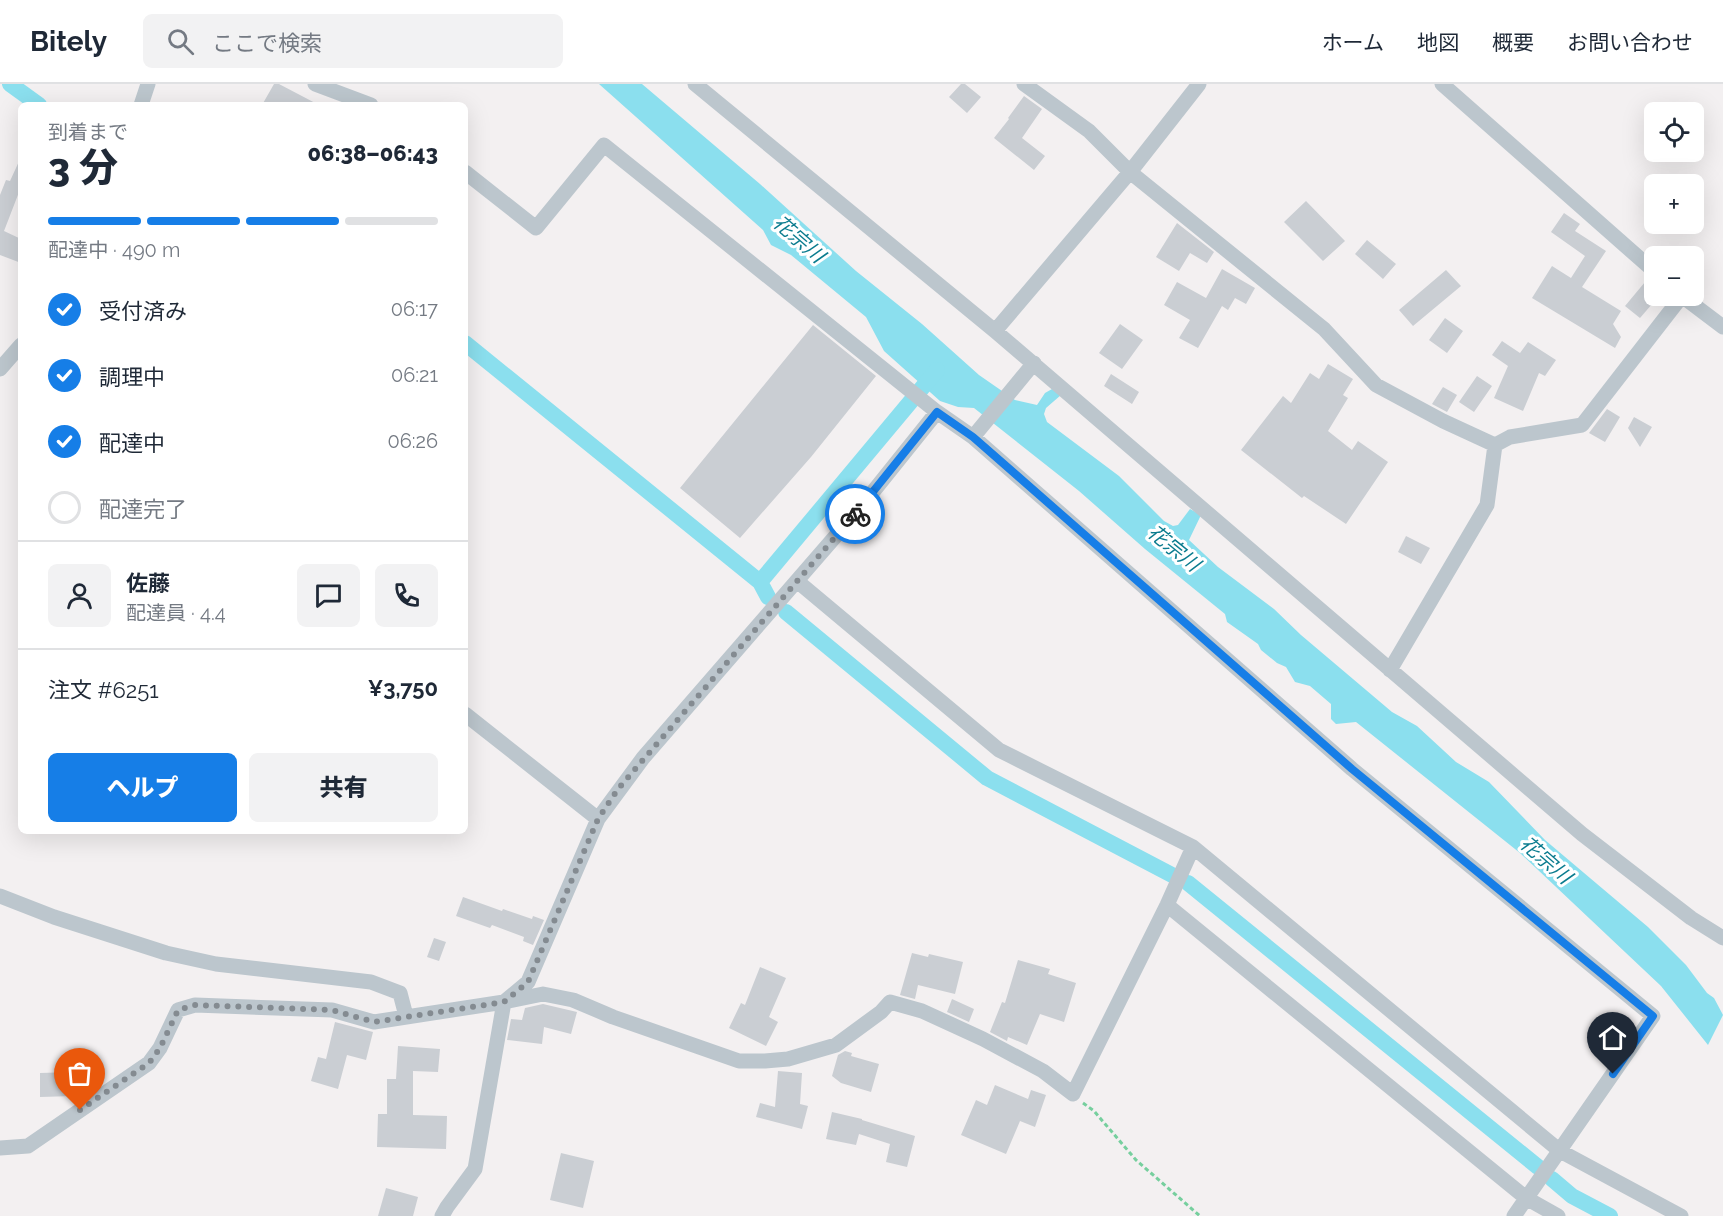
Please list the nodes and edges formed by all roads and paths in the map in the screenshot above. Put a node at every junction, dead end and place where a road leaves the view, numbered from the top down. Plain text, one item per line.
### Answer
1 (148, 84) edge
2 (315, 84) edge
3 (695, 84) edge
4 (1024, 84) edge
5 (1199, 84) edge
6 (1442, 84) edge
7 (142, 102) edge
8 (363, 102) edge
9 (1132, 169) junction
10 (468, 174) edge
11 (1644, 262) edge
12 (1674, 306) edge
13 (1695, 306) edge
14 (1723, 327) edge
15 (995, 331) junction
16 (18, 348) edge
17 (0, 369) edge
18 (1029, 369) junction
19 (937, 412) junction
20 (977, 432) junction
21 (1495, 445) junction
22 (797, 581) junction
23 (1390, 670) junction
24 (468, 716) edge
25 (598, 819) junction
26 (1192, 847) junction
27 (0, 896) edge
28 (18, 901) junction
29 (0, 905) edge
30 (1167, 905) junction
31 (1723, 938) edge
32 (504, 1002) junction
33 (406, 1016) junction
34 (1073, 1094) junction
35 (0, 1148) edge
36 (1560, 1151) junction
37 (1526, 1198) junction
38 (442, 1216) edge
39 (1200, 1216) edge
40 (1514, 1216) edge
41 (1558, 1216) edge
42 (1681, 1216) edge

1 - 7 street
2 - 8 street
3 - 15 street
4 - 9 street
5 - 9 street
6 - 11 street
9 - 15 street
9 - 21 street
10 - 19 street
12 - 21 street
13 - 14 street
15 - 18 street
16 - 17 street
18 - 20 street
18 - 23 street
19 - 20 street
19 - 22 street
20 - 36 street
21 - 23 street
22 - 25 street
22 - 26 street
23 - 31 street
24 - 25 street
25 - 32 street
26 - 30 street
26 - 36 street
27 - 28 street
28 - 29 street
28 - 33 street
30 - 34 street
30 - 37 street
32 - 33 street
32 - 34 street
32 - 38 street
33 - 35 street
34 - 39 path
36 - 37 street
36 - 42 street
37 - 40 street
37 - 41 street

